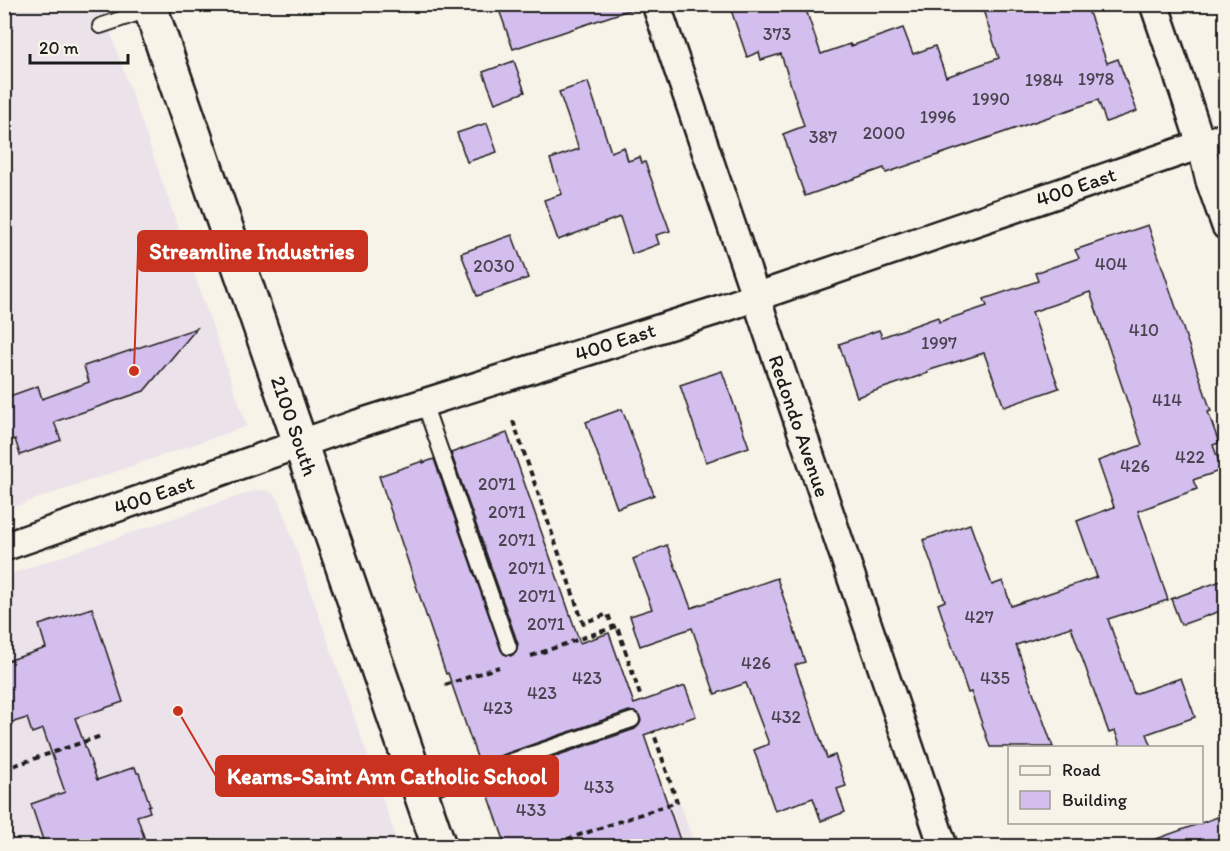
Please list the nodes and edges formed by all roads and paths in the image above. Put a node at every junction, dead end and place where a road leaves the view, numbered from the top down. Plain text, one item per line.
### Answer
1 (656, 4) edge
2 (1154, 4) edge
3 (150, 7) edge
4 (100, 26) dead end
5 (1213, 140) edge
6 (1226, 226) edge
7 (756, 297) junction
8 (424, 403) junction
9 (513, 421) dead end
10 (301, 444) junction
11 (4, 547) edge
12 (613, 628) dead end
13 (509, 647) dead end
14 (632, 720) dead end
15 (101, 736) dead end
16 (4, 769) edge
17 (421, 792) junction
18 (439, 846) edge
19 (943, 846) edge

1 - 7 street, Redondo Avenue
2 - 5 street
3 - 4 lane
3 - 10 main road, 2100 South
5 - 6 street
5 - 7 street, 400 East
7 - 8 street, 400 East
7 - 19 street, Redondo Avenue
8 - 10 street, 400 East
8 - 13 lane
9 - 12 path
10 - 11 street, 400 East
10 - 17 main road, 2100 South
14 - 17 lane
15 - 16 path
17 - 18 main road, 2100 South

